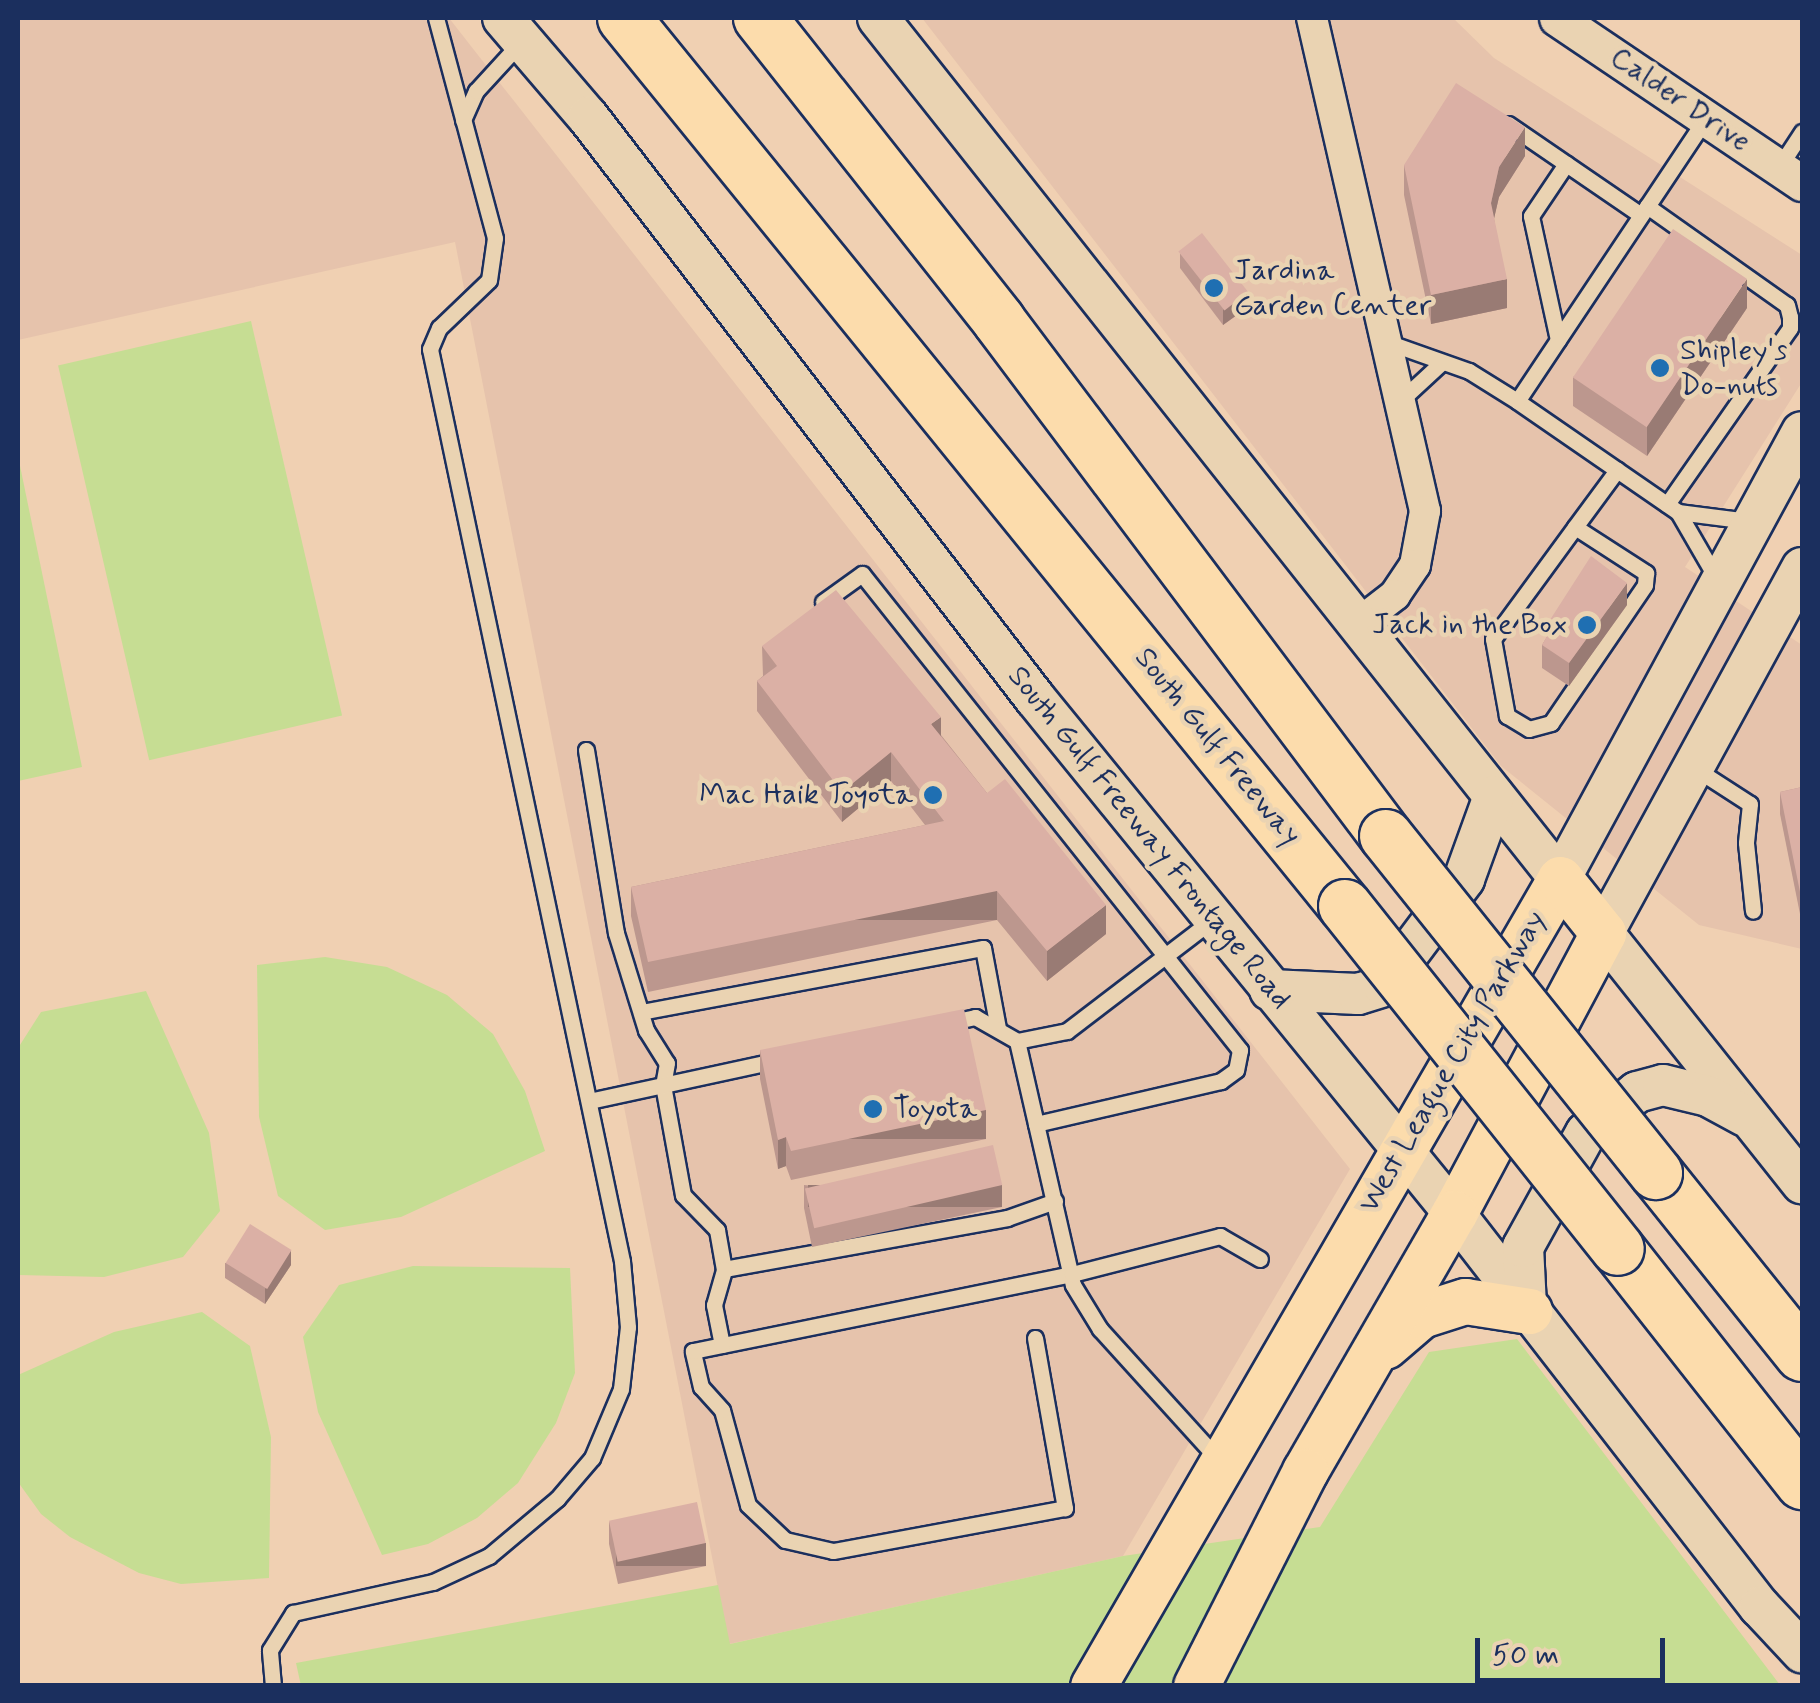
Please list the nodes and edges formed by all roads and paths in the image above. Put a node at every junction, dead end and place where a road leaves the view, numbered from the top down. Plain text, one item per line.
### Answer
1 (436, 18) edge
2 (588, 18) edge
3 (624, 18) edge
4 (760, 18) edge
5 (794, 18) edge
6 (878, 18) edge
7 (1312, 18) edge
8 (1556, 18) edge
9 (513, 29) edge
10 (1484, 108) edge
11 (1706, 118) junction
12 (463, 120) junction
13 (1802, 132) edge
14 (1566, 164) junction
15 (1791, 175) edge
16 (1644, 210) junction
17 (803, 238) junction
18 (1558, 340) junction
19 (1387, 342) junction
20 (1440, 363) junction
21 (1400, 401) junction
22 (1517, 401) junction
23 (1802, 432) edge
24 (1089, 442) junction
25 (1617, 470) junction
26 (1673, 508) junction
27 (1752, 522) junction
28 (1575, 527) junction
29 (1802, 568) edge
30 (1719, 582) junction
31 (822, 604) edge
32 (1360, 622) junction
33 (586, 750) dead end
34 (1692, 767) junction
35 (1494, 796) junction
36 (1560, 880) junction
37 (1753, 911) dead end
38 (1212, 920) junction
39 (1603, 933) junction
40 (1165, 956) junction
41 (1270, 990) junction
42 (640, 1012) junction
43 (936, 1025) edge
44 (998, 1028) junction
45 (1016, 1041) junction
46 (799, 1055) edge
47 (663, 1085) junction
48 (589, 1102) junction
49 (1752, 1120) junction
50 (1036, 1124) junction
51 (1402, 1149) junction
52 (1802, 1183) edge
53 (1054, 1202) junction
54 (1454, 1213) junction
55 (1260, 1259) dead end
56 (724, 1269) junction
57 (1072, 1274) junction
58 (1528, 1308) junction
59 (1035, 1338) dead end
60 (722, 1345) junction
61 (1802, 1356) edge
62 (1369, 1360) junction
63 (1220, 1461) junction
64 (1802, 1483) edge
65 (1802, 1652) edge
66 (273, 1686) edge
67 (1093, 1686) edge
68 (1196, 1686) edge

1 - 12 lane
2 - 17 highway
3 - 17 highway, South Gulf Freeway
4 - 24 highway
5 - 24 highway
6 - 32 main road
7 - 19 street
8 - 11 street, Calder Drive
9 - 12 lane
9 - 38 main road, South Gulf Freeway Frontage Road
10 - 14 lane
11 - 15 street, Calder Drive
11 - 16 lane
12 - 48 lane
13 - 15 lane
14 - 16 lane
14 - 18 lane
16 - 18 lane
16 - 26 lane
17 - 64 highway, South Gulf Freeway, bridge
18 - 22 lane
19 - 20 lane
19 - 21 street
20 - 21 lane
20 - 22 lane
21 - 32 street
22 - 25 lane
23 - 27 main road, West League City Parkway
24 - 61 highway, bridge
25 - 26 lane
25 - 28 lane
26 - 27 lane
26 - 30 lane
27 - 30 main road, West League City Parkway
28 - 28 lane
29 - 34 main road
30 - 36 main road, West League City Parkway
31 - 40 lane
32 - 35 main road
33 - 42 lane
34 - 37 lane
34 - 39 main road
35 - 36 main road
35 - 41 main road
36 - 39 main road
36 - 51 main road, West League City Parkway
38 - 40 lane
38 - 41 main road, South Gulf Freeway Frontage Road
39 - 49 main road
39 - 54 main road
40 - 45 lane
40 - 50 lane
41 - 51 main road, South Gulf Freeway Frontage Road
42 - 44 lane
42 - 47 lane
43 - 44 lane
44 - 45 lane
45 - 50 lane
46 - 47 lane
47 - 48 lane
47 - 56 lane
48 - 66 lane
49 - 52 main road
49 - 58 main road
50 - 53 lane
51 - 54 main road, South Gulf Freeway Frontage Road
51 - 63 main road, West League City Parkway
53 - 56 lane
53 - 57 lane
54 - 58 main road, South Gulf Freeway Frontage Road
54 - 62 main road
55 - 57 lane
56 - 60 lane
57 - 60 lane
57 - 63 lane
58 - 62 main road
58 - 65 main road, South Gulf Freeway Frontage Road
59 - 60 lane
62 - 68 main road
63 - 67 main road, West League City Parkway

